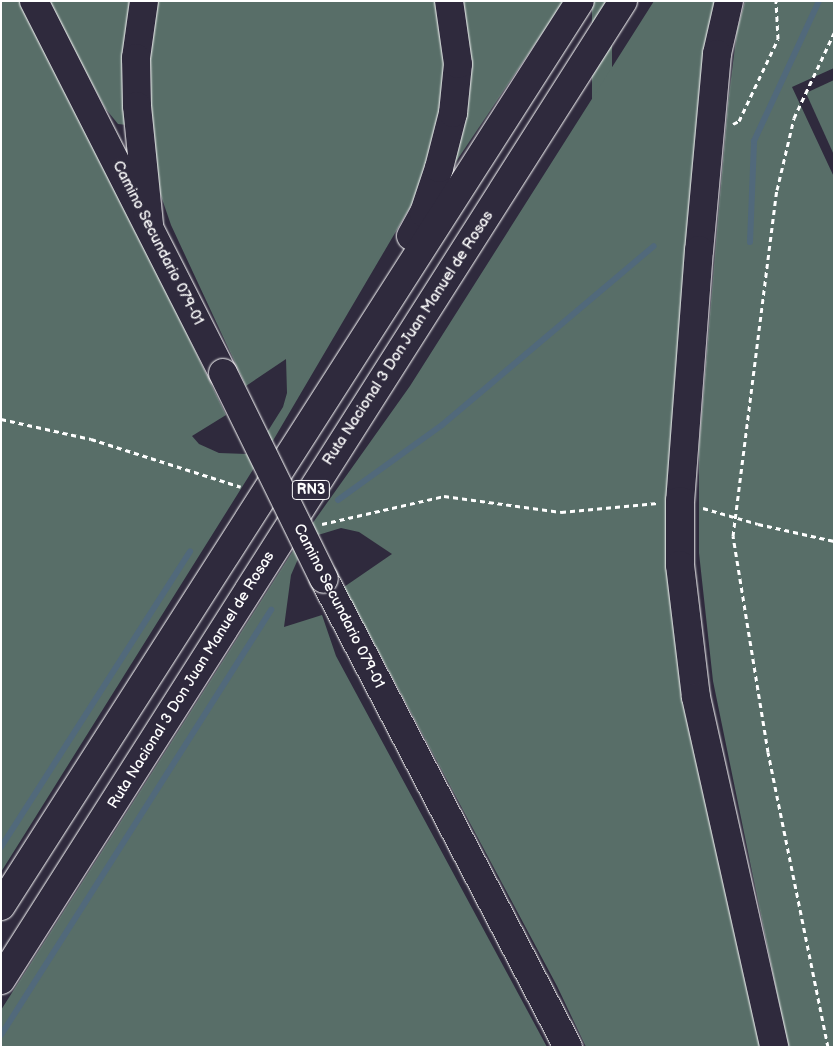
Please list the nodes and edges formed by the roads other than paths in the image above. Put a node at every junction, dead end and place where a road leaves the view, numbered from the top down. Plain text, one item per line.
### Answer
1 (34, 1) edge
2 (144, 1) edge
3 (449, 1) edge
4 (580, 1) edge
5 (623, 1) edge
6 (729, 1) edge
7 (149, 225) junction
8 (305, 428) junction
9 (1, 906) edge
10 (1, 980) edge
11 (568, 1047) edge
12 (774, 1047) edge

1 - 7 main road, Camino Secundario 079-01
2 - 7 main road
3 - 8 main road
4 - 8 main road, RN3
5 - 10 main road, Ruta Nacional 3 Don Juan Manuel de Rosas / RN3
6 - 12 main road
7 - 11 main road, Camino Secundario 079-01, bridge
8 - 9 main road, RN3

